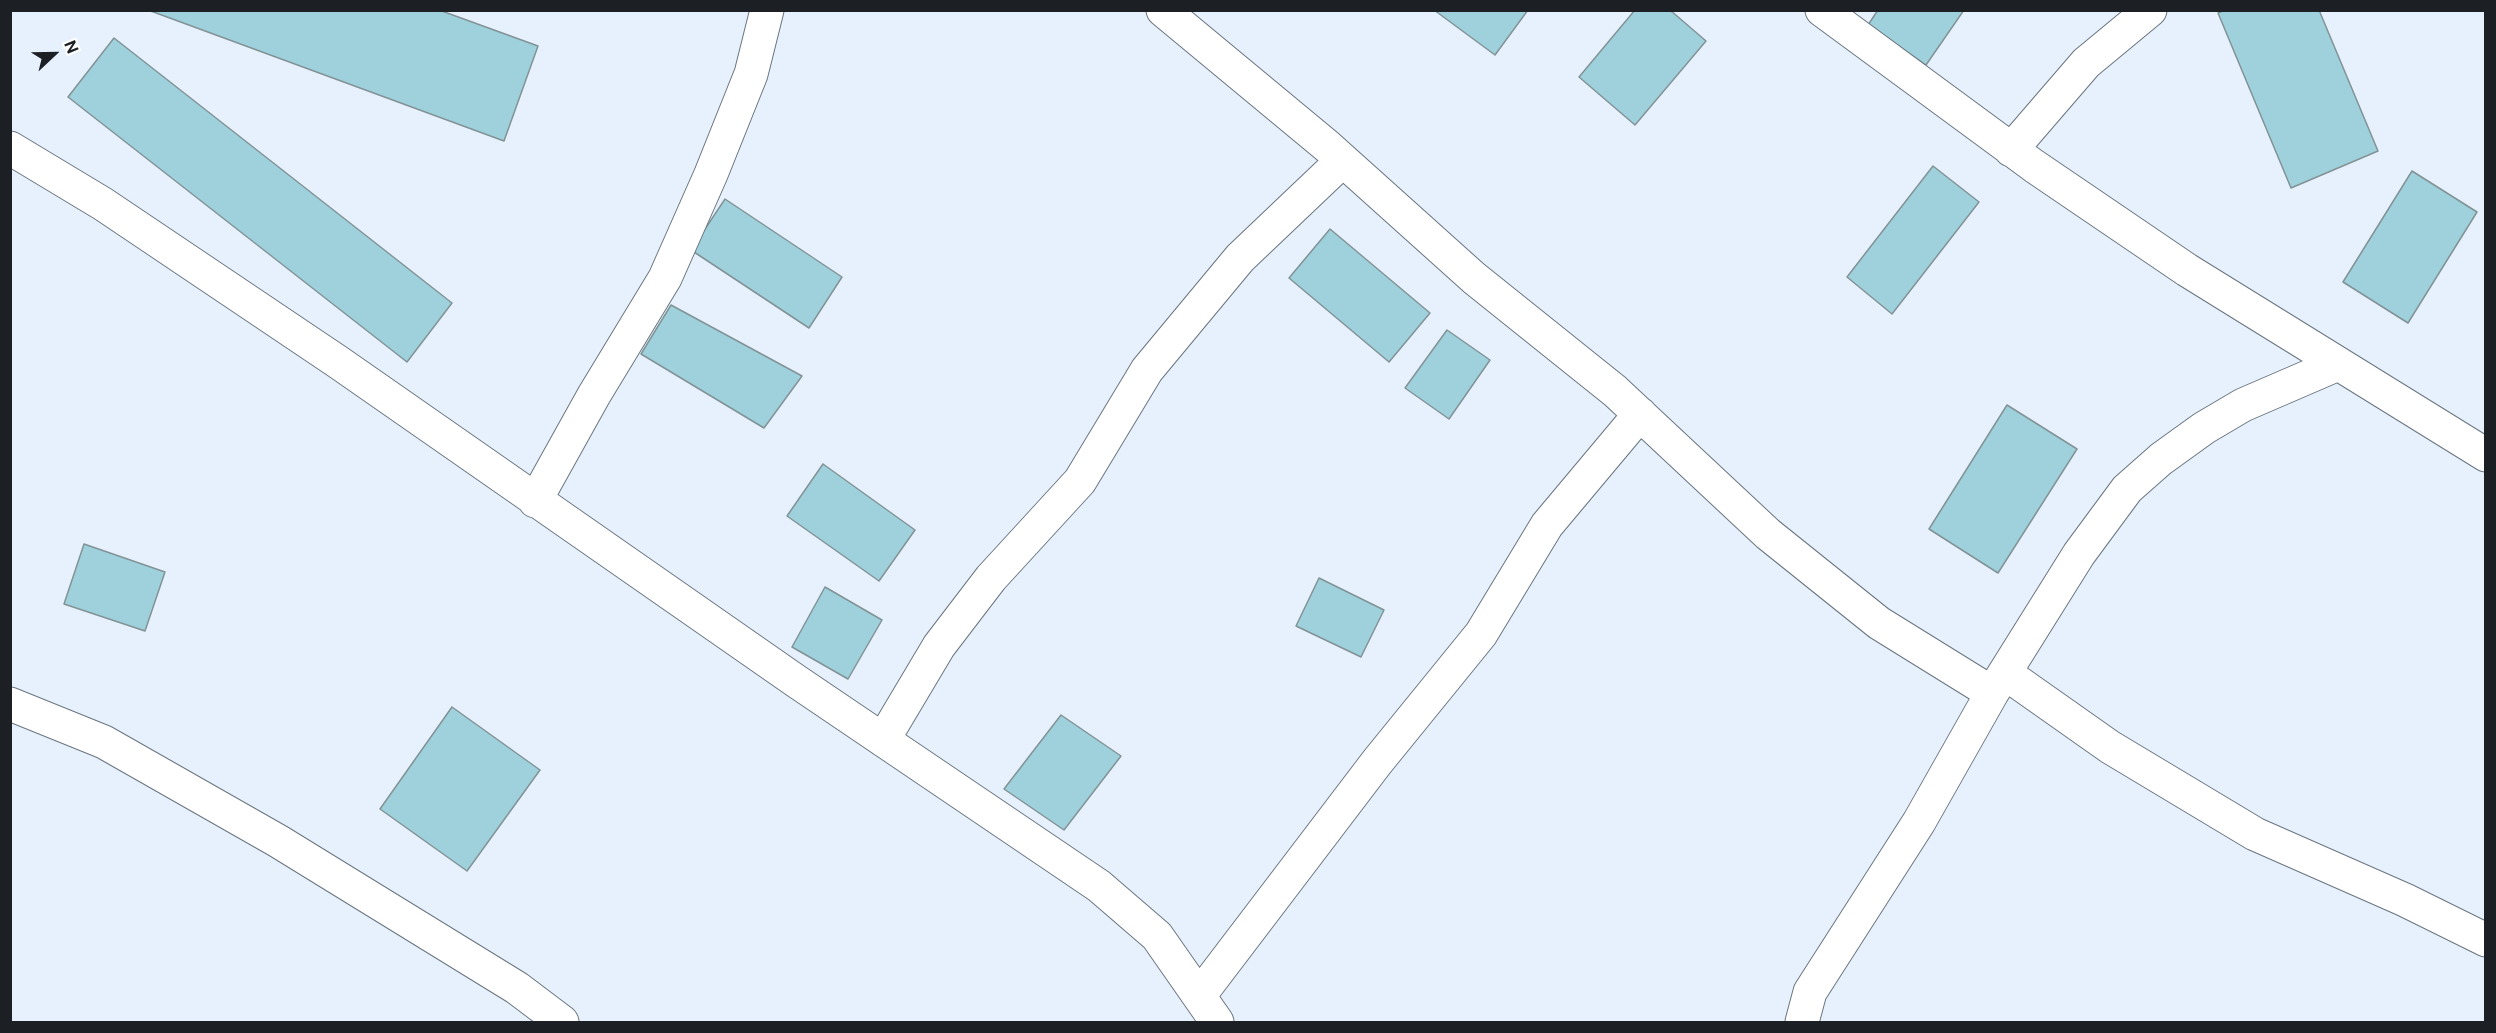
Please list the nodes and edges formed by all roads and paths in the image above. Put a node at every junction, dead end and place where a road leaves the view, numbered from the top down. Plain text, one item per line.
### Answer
1 (767, 10) edge
2 (1163, 10) edge
3 (1822, 10) edge
4 (2150, 10) edge
5 (10, 148) edge
6 (2011, 150) junction
7 (1342, 161) junction
8 (2338, 364) junction
9 (1640, 414) junction
10 (2486, 455) edge
11 (535, 501) junction
12 (1999, 683) junction
13 (10, 704) edge
14 (883, 740) junction
15 (2486, 940) edge
16 (1208, 1009) edge
17 (562, 1023) edge
18 (1802, 1023) edge

1 - 11 street
2 - 7 street
3 - 6 street
4 - 6 street
5 - 11 street
6 - 8 street
7 - 9 street
7 - 14 street
8 - 10 street
8 - 12 street
9 - 12 street
9 - 16 street
11 - 14 street
12 - 15 street
12 - 18 street
13 - 17 street
14 - 16 street

